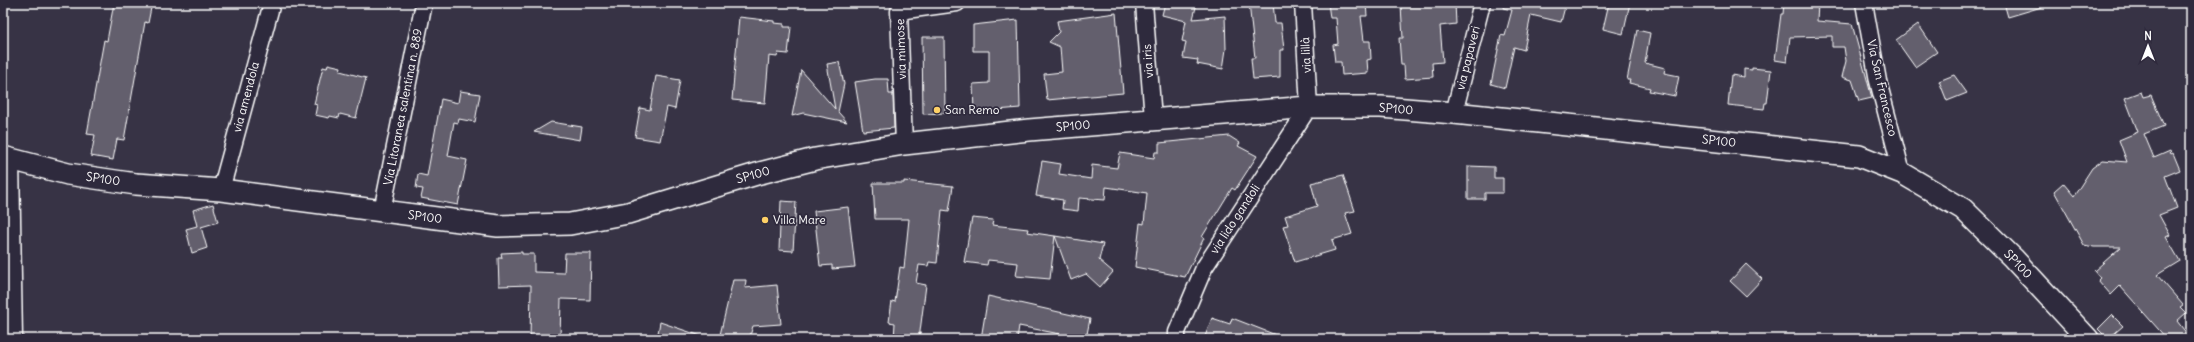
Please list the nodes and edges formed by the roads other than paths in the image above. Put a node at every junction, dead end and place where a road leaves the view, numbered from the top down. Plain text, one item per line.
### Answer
1 (272, 3) edge
2 (424, 3) edge
3 (956, 3) edge
4 (1144, 3) edge
5 (1303, 3) edge
6 (1482, 3) edge
7 (1864, 3) edge
8 (1308, 107) junction
9 (1454, 113) junction
10 (1153, 119) junction
11 (904, 144) junction
12 (7, 159) edge
13 (1902, 173) junction
14 (221, 190) junction
15 (382, 211) junction
16 (8, 310) edge
17 (14, 339) edge
18 (1177, 339) edge
19 (2088, 339) edge

1 - 14 street, via amendola
2 - 15 street, Via Litoranea salentina n. 889
3 - 11 street, via mimose
4 - 10 street, via iris
5 - 8 street, via lillà
6 - 9 street, via papaveri
7 - 13 street, Via San Francesco
8 - 9 main road, SP100 / SP100
8 - 10 main road, SP100 / SP100
8 - 18 street, via lido gandoli
9 - 13 main road, SP100 / SP100
10 - 11 main road, SP100 / SP100
11 - 15 main road, SP100 / SP100
12 - 14 main road, SP100 / SP100
12 - 16 street
13 - 19 main road, SP100 / SP100
14 - 15 main road, SP100 / SP100
16 - 17 street

